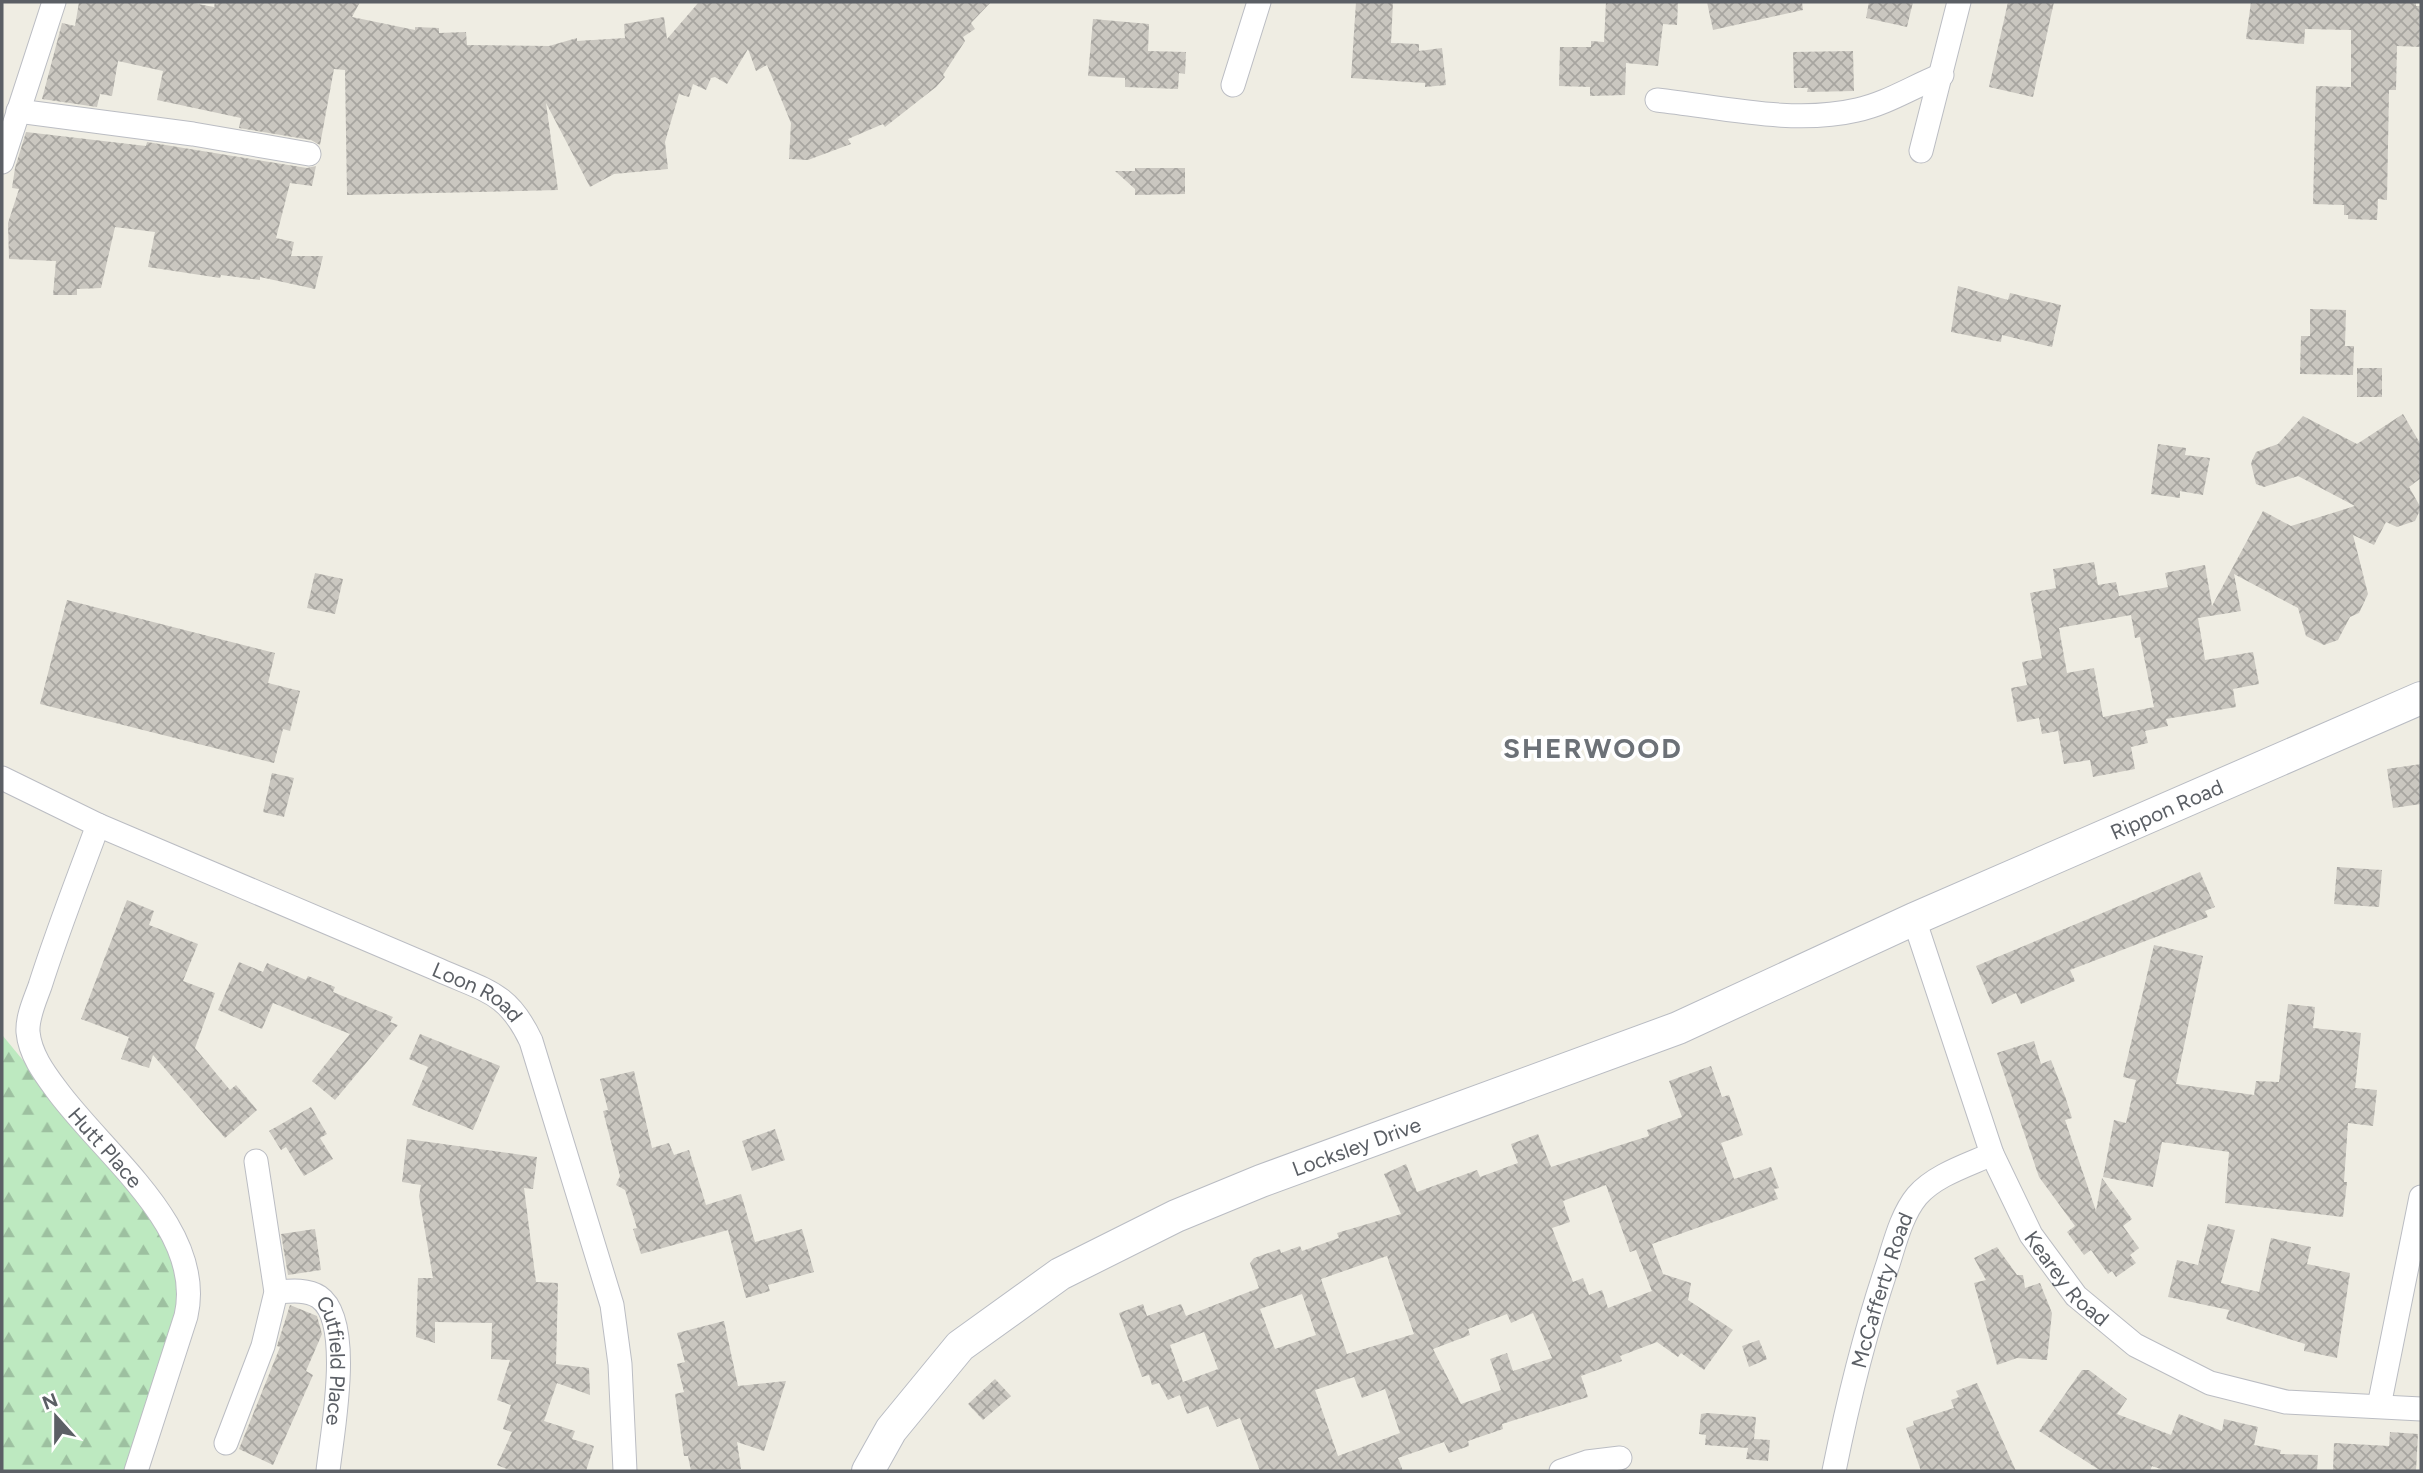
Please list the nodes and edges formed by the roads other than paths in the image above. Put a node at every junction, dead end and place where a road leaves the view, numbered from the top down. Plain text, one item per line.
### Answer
1 (54, 2) edge
2 (1259, 2) edge
3 (1959, 2) edge
4 (1942, 75) junction
5 (1233, 85) dead end
6 (1657, 100) dead end
7 (18, 111) junction
8 (1921, 151) dead end
9 (309, 154) dead end
10 (2, 162) edge
11 (2421, 698) edge
12 (2, 778) edge
13 (99, 825) junction
14 (1914, 919) junction
15 (1992, 1154) junction
16 (256, 1161) dead end
17 (2421, 1197) edge
18 (276, 1292) junction
19 (2379, 1406) junction
20 (2421, 1409) edge
21 (226, 1443) dead end
22 (1620, 1458) dead end
23 (136, 1471) edge
24 (328, 1471) edge
25 (625, 1471) edge
26 (868, 1471) edge
27 (1561, 1471) edge
28 (1834, 1471) edge

1 - 7 street
2 - 5 street
3 - 4 street
4 - 6 street
4 - 8 street
7 - 9 street
7 - 10 street
11 - 14 street, Rippon Road
12 - 13 street, Loon Road
13 - 23 street, Hutt Place
13 - 25 street, Loon Road
14 - 15 street, Kearey Road
14 - 26 street, Locksley Drive
15 - 19 street, Kearey Road
15 - 28 street, McCafferty Road
16 - 18 street
17 - 19 street
18 - 21 street
18 - 24 street, Cutfield Place
19 - 20 street, Kearey Road
22 - 27 street

